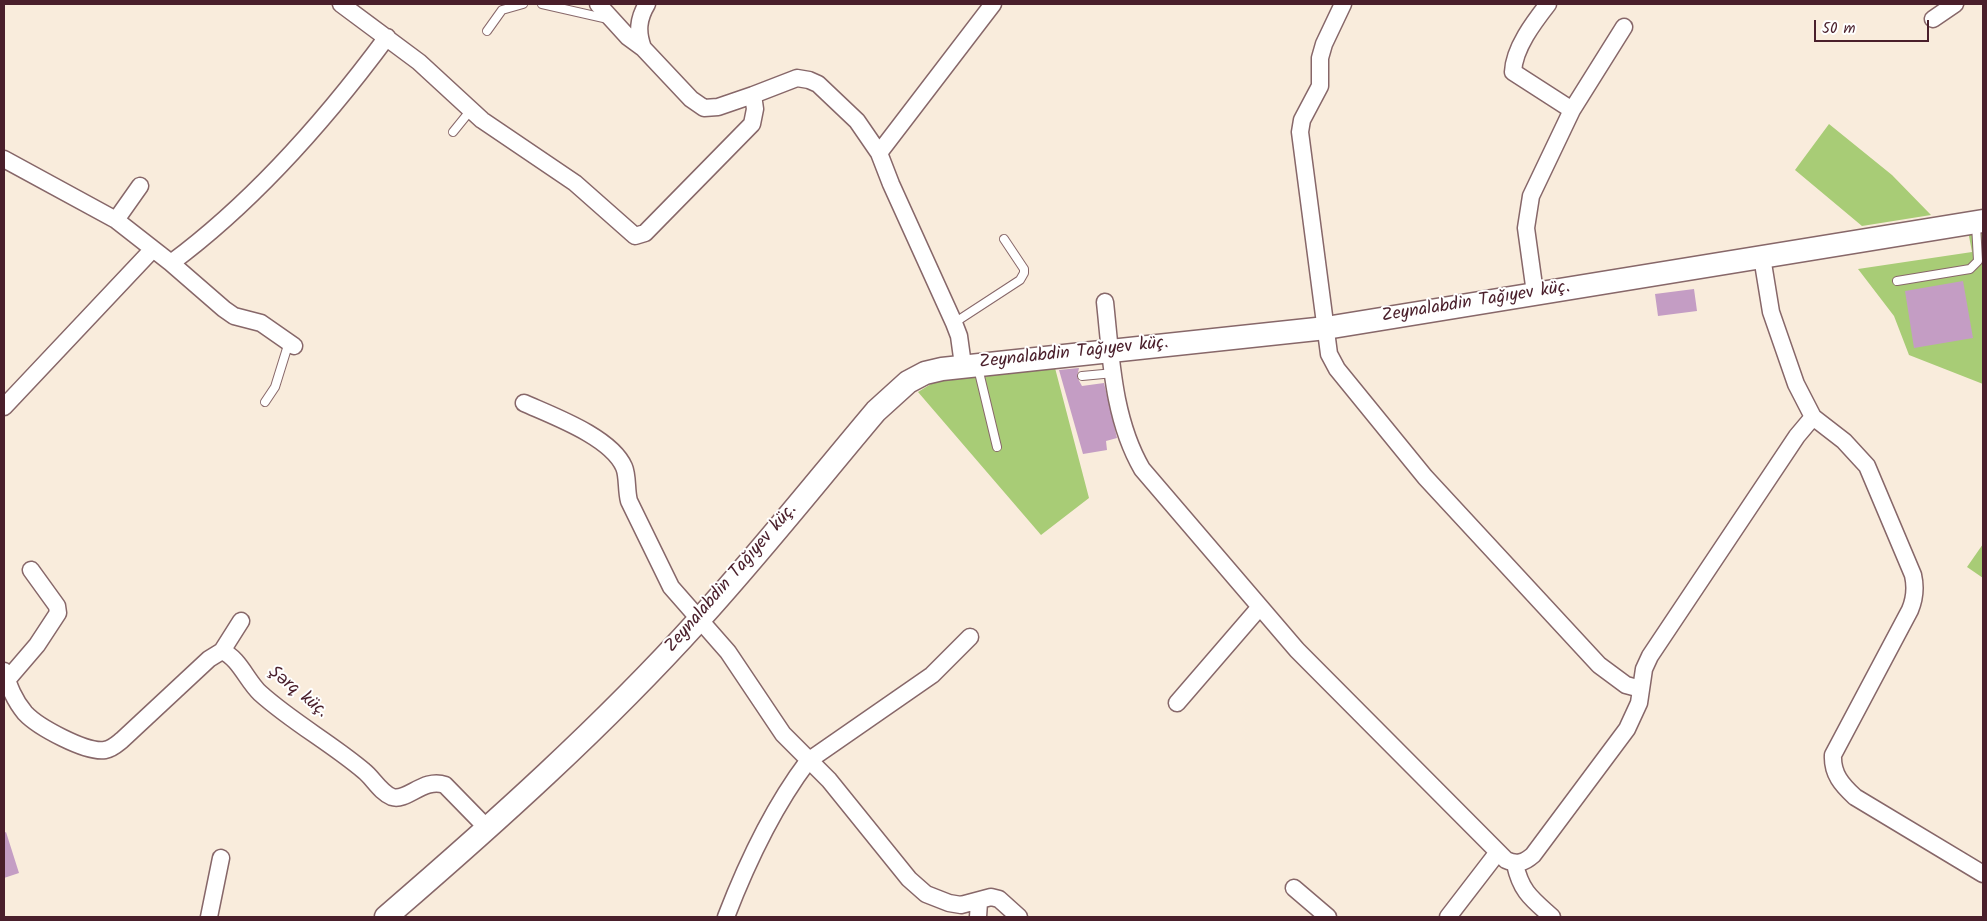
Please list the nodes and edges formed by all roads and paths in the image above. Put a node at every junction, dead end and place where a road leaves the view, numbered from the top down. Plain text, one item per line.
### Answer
1 (341, 4) edge
2 (523, 4) edge
3 (542, 4) edge
4 (598, 4) edge
5 (647, 4) edge
6 (993, 4) edge
7 (1343, 4) edge
8 (1548, 4) edge
9 (1955, 4) edge
10 (1933, 19) dead end
11 (612, 20) junction
12 (1624, 27) dead end
13 (486, 31) dead end
14 (387, 38) junction
15 (643, 48) junction
16 (753, 95) junction
17 (1572, 110) junction
18 (470, 111) junction
19 (453, 132) dead end
20 (879, 153) junction
21 (4, 159) edge
22 (140, 186) dead end
23 (116, 220) junction
24 (1980, 221) edge
25 (1004, 240) dead end
26 (1981, 246) edge
27 (154, 248) junction
28 (1762, 257) junction
29 (171, 263) junction
30 (1897, 281) dead end
31 (1536, 294) junction
32 (1104, 302) dead end
33 (954, 323) junction
34 (1326, 328) junction
35 (291, 344) joint
36 (1112, 362) junction
37 (970, 365) junction
38 (1082, 376) dead end
39 (265, 402) dead end
40 (524, 403) dead end
41 (4, 407) edge
42 (1813, 417) junction
43 (997, 447) dead end
44 (31, 570) dead end
45 (1259, 608) junction
46 (241, 621) dead end
47 (699, 621) junction
48 (970, 637) dead end
49 (222, 651) junction
50 (5, 675) edge
51 (1641, 689) junction
52 (1177, 703) dead end
53 (808, 761) junction
54 (488, 829) junction
55 (1498, 852) junction
56 (221, 858) dead end
57 (1515, 864) junction
58 (1983, 874) edge
59 (1294, 888) dead end
60 (978, 909) edge
61 (209, 917) edge
62 (386, 917) edge
63 (726, 917) edge
64 (1019, 917) edge
65 (1328, 917) edge
66 (1448, 917) edge
67 (1552, 917) edge

1 - 14 street
2 - 13 lane
3 - 11 lane
4 - 11 street
5 - 15 street
6 - 20 street
7 - 34 street
8 - 17 street
9 - 10 street
11 - 15 street
12 - 17 street
14 - 18 street
14 - 29 street
15 - 16 street
16 - 18 street
16 - 20 street
17 - 31 street
18 - 19 lane
20 - 33 street
21 - 23 street
22 - 23 street
23 - 27 street
24 - 26 lane
24 - 28 street, Zeynalabdin Tağıyev küç.
25 - 33 lane
26 - 30 lane
27 - 29 street
27 - 41 street
28 - 31 street, Zeynalabdin Tağıyev küç.
28 - 42 street
29 - 35 street
31 - 34 street, Zeynalabdin Tağıyev küç.
32 - 36 street
33 - 37 street
34 - 36 street, Zeynalabdin Tağıyev küç.
34 - 51 street
35 - 39 lane
36 - 37 street, Zeynalabdin Tağıyev küç.
36 - 38 lane
36 - 45 street
37 - 43 lane
37 - 47 street, Zeynalabdin Tağıyev küç.
40 - 47 street
42 - 51 street
42 - 58 street
44 - 50 street
45 - 52 street
45 - 55 street
46 - 49 street
47 - 53 street
47 - 54 street, Zeynalabdin Tağıyev küç.
48 - 53 street
49 - 50 street
49 - 54 street, Şərq küç.
51 - 57 street
53 - 60 street
53 - 63 street
54 - 62 street, Zeynalabdin Tağıyev küç.
55 - 57 street
55 - 66 street
56 - 61 street
57 - 67 street
59 - 65 street
60 - 64 street

